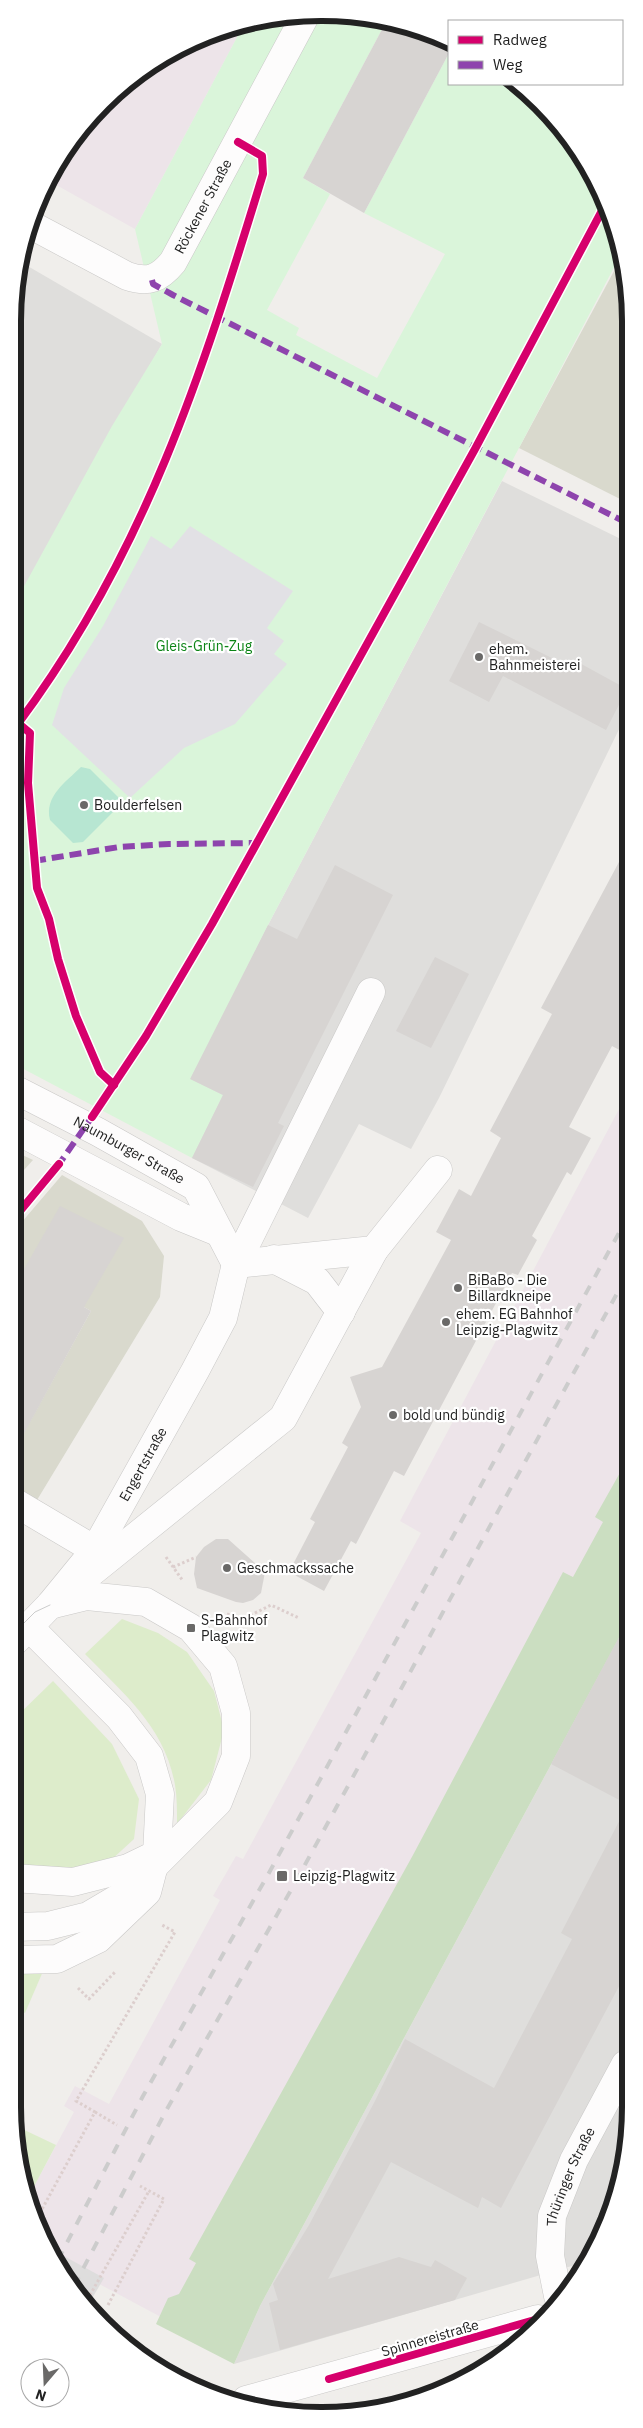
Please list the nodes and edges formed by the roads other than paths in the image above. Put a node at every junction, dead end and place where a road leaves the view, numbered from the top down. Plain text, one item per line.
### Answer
1 (302, 22) edge
2 (36, 228) edge
3 (371, 992) dead end
4 (21, 1093) edge
5 (21, 1133) edge
6 (438, 1170) dead end
7 (218, 1232) junction
8 (374, 1250) junction
9 (274, 1259) junction
10 (236, 1264) junction
11 (341, 1312) junction
12 (21, 1506) edge
13 (96, 1550) junction
14 (50, 1605) junction
15 (22, 1635) edge
16 (163, 1854) junction
17 (21, 1879) edge
18 (21, 1927) edge
19 (21, 1960) edge
20 (622, 2071) edge
21 (557, 2292) edge
22 (532, 2321) edge
23 (251, 2399) edge

1 - 2 street, Röckener Straße
3 - 10 street, Engertstraße
4 - 7 street, Naumburger Straße
5 - 7 street
6 - 8 street
7 - 10 street, Naumburger Straße
8 - 9 street
8 - 11 street
9 - 10 street
9 - 11 street
10 - 13 street, Engertstraße
11 - 14 street
12 - 13 street
13 - 14 street, Engertstraße
14 - 15 street, Engertstraße
14 - 16 street
15 - 16 street
16 - 17 street
16 - 18 street
16 - 19 street
20 - 21 street, Thüringer Straße
22 - 23 street, Spinnereistraße

